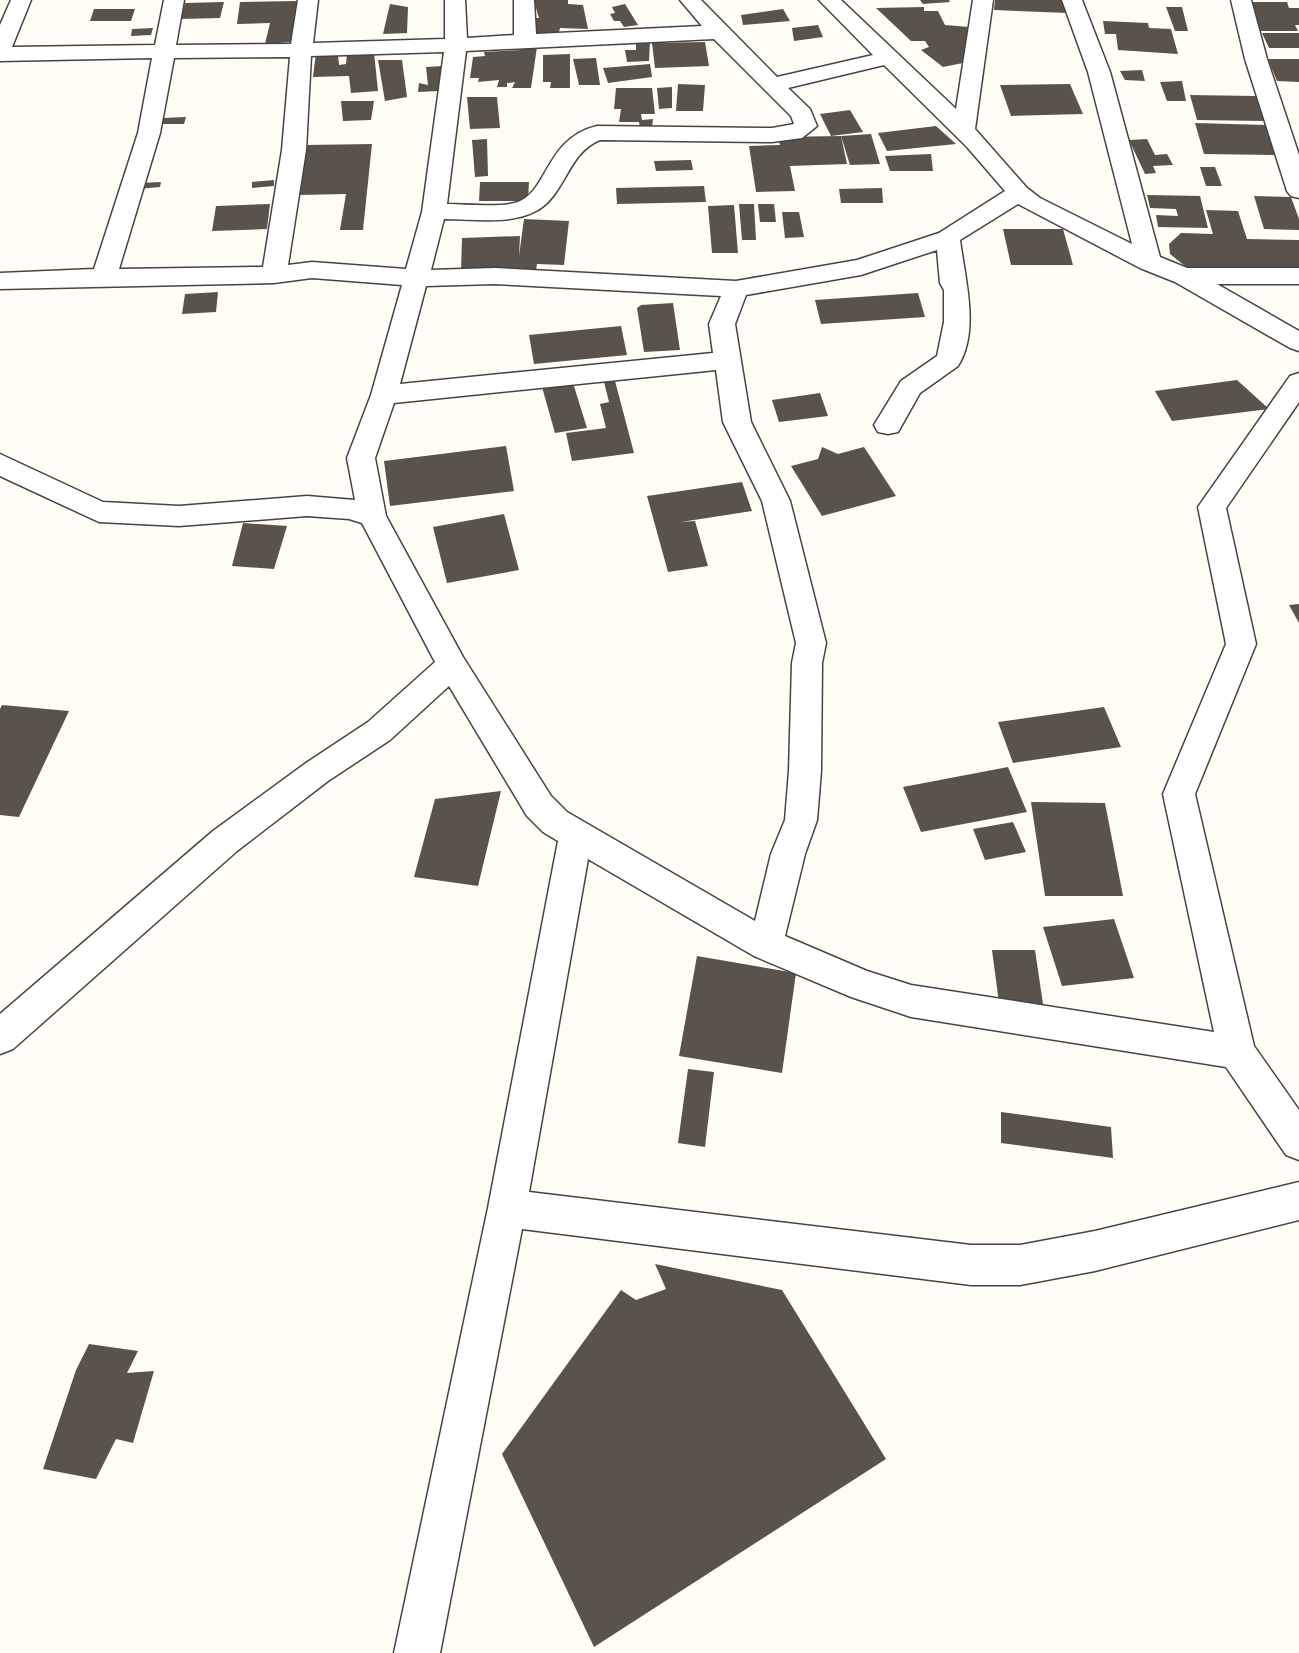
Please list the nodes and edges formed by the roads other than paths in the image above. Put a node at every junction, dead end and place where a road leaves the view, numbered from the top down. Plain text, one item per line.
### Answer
1 (21, 0) edge
2 (174, 0) edge
3 (308, 0) edge
4 (455, 0) edge
5 (524, 0) edge
6 (690, 0) edge
7 (829, 0) edge
8 (983, 0) edge
9 (1072, 0) edge
10 (1241, 0) edge
11 (719, 32) junction
12 (525, 42) junction
13 (456, 43) junction
14 (166, 50) junction
15 (301, 50) junction
16 (0, 52) edge
17 (886, 58) junction
18 (773, 85) junction
19 (964, 129) junction
20 (1299, 191) edge
21 (1019, 193) junction
22 (434, 212) junction
23 (948, 238) junction
24 (1149, 261) junction
25 (274, 275) junction
26 (1184, 276) junction
27 (1299, 276) edge
28 (104, 277) junction
29 (417, 278) junction
30 (0, 281) edge
31 (736, 289) junction
32 (1299, 342) edge
33 (728, 360) junction
34 (1299, 382) edge
35 (384, 395) junction
36 (888, 426) dead end
37 (0, 464) edge
38 (372, 516) junction
39 (452, 665) junction
40 (576, 834) junction
41 (766, 945) junction
42 (0, 1037) edge
43 (1236, 1052) junction
44 (1299, 1142) edge
45 (1299, 1201) edge
46 (507, 1208) junction
47 (417, 1653) edge

1 - 16 street
2 - 14 street
3 - 15 street
4 - 13 street
5 - 12 street
6 - 11 street
7 - 17 street
8 - 19 street
9 - 24 street
10 - 20 street
11 - 12 street
11 - 18 street
12 - 13 street
13 - 15 street
13 - 22 street
14 - 15 street
14 - 16 street
14 - 28 street
15 - 25 street
17 - 18 street
17 - 19 street
18 - 22 street
19 - 21 street
21 - 23 street
21 - 24 street
22 - 29 street
23 - 31 street
23 - 36 street
24 - 26 street
25 - 28 street
25 - 29 street
26 - 27 street
26 - 32 street
28 - 30 street
29 - 31 street
29 - 35 street
31 - 33 street
33 - 35 street
33 - 41 street
34 - 43 street
35 - 38 street
37 - 38 street
38 - 39 street
39 - 40 street
39 - 42 street
40 - 41 street
40 - 46 street
41 - 43 street
43 - 44 street
45 - 46 street
46 - 47 street

